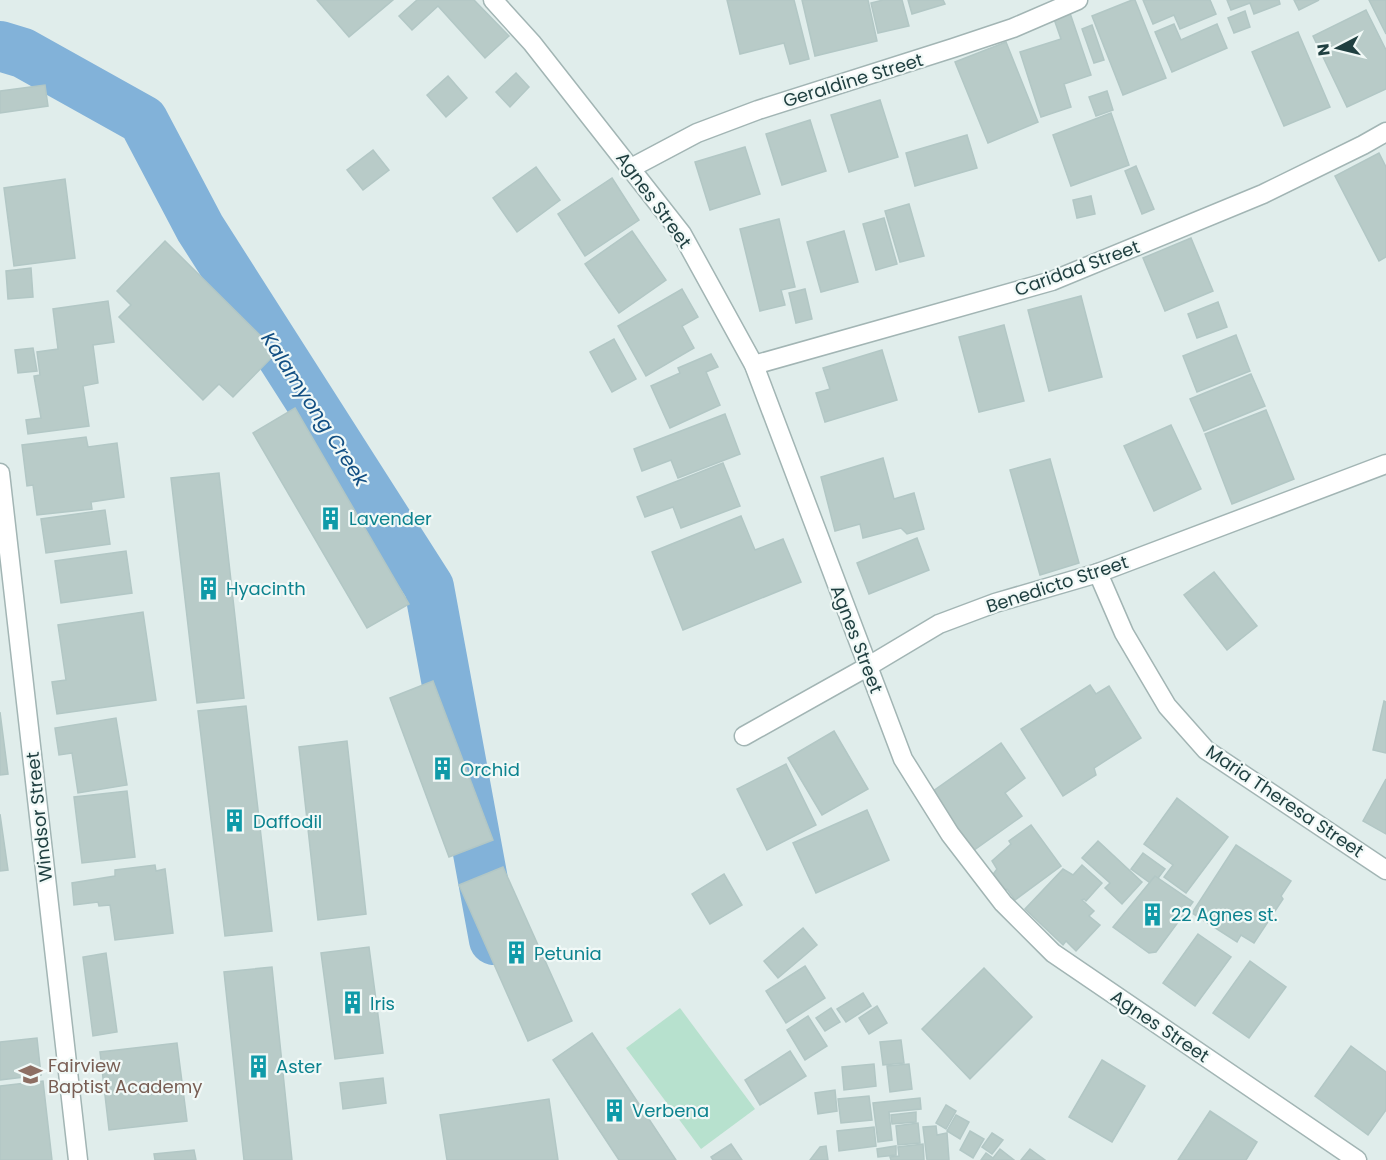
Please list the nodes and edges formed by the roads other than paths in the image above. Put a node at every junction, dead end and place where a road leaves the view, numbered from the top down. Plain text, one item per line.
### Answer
1 (494, 0) edge
2 (1078, 0) edge
3 (1386, 132) edge
4 (631, 168) junction
5 (754, 365) junction
6 (1386, 464) edge
7 (0, 473) edge
8 (1098, 573) junction
9 (867, 667) junction
10 (744, 736) dead end
11 (1386, 870) edge
12 (78, 1160) edge
13 (1357, 1160) edge

1 - 4 street, Agnes Street
2 - 4 street, Geraldine Street
3 - 5 street, Caridad Street
4 - 5 street, Agnes Street
5 - 9 street, Agnes Street
6 - 8 street, Benedicto Street
7 - 12 street, Windsor Street
8 - 9 street, Benedicto Street
8 - 11 street, Maria Theresa Street
9 - 10 street, Benedicto Street
9 - 13 street, Agnes Street

